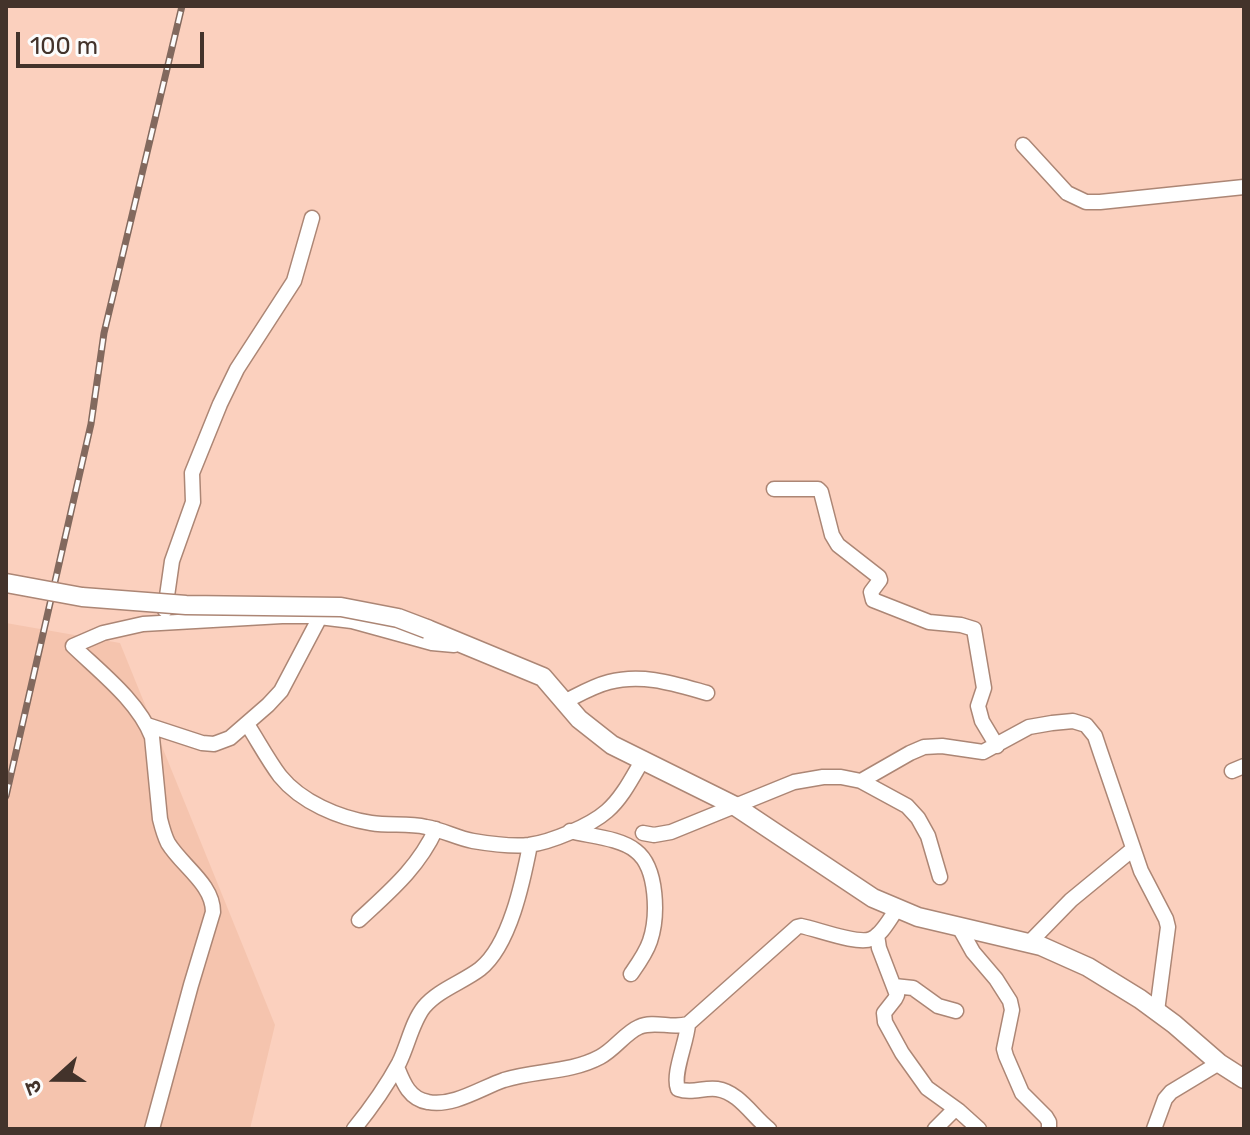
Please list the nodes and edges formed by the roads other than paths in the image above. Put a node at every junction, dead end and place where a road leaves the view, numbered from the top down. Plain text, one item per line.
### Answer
1 (1023, 145) dead end
2 (1244, 187) edge
3 (312, 218) dead end
4 (774, 489) dead end
5 (6, 583) edge
6 (320, 617) junction
7 (164, 623) junction
8 (463, 644) junction
9 (707, 693) dead end
10 (564, 702) junction
11 (247, 724) junction
12 (147, 725) junction
13 (997, 746) junction
14 (642, 761) junction
15 (861, 781) junction
16 (735, 806) junction
17 (436, 829) junction
18 (569, 831) junction
19 (643, 833) dead end
20 (530, 845) junction
21 (1133, 849) junction
22 (940, 877) dead end
23 (897, 909) junction
24 (359, 920) dead end
25 (959, 927) junction
26 (877, 935) junction
27 (1029, 943) junction
28 (631, 974) dead end
29 (894, 986) junction
30 (956, 1011) dead end
31 (1157, 1011) junction
32 (688, 1024) junction
33 (1219, 1063) junction
34 (397, 1067) junction
35 (1244, 1079) edge
36 (955, 1109) junction
37 (152, 1129) edge
38 (354, 1129) edge
39 (769, 1129) edge
40 (935, 1129) edge
41 (979, 1129) edge
42 (1049, 1129) edge
43 (1154, 1129) edge

1 - 2 street
3 - 7 street
4 - 13 street
5 - 8 street, bridge
6 - 7 street
6 - 8 street
6 - 11 street
7 - 12 street
8 - 10 street
9 - 10 street
10 - 14 street
11 - 12 street
11 - 17 street
12 - 37 street
13 - 15 street
13 - 21 street
14 - 16 street
14 - 18 street
15 - 16 street
15 - 22 street
16 - 19 street
16 - 23 street
17 - 20 street
17 - 24 street
18 - 20 street
18 - 28 street
20 - 34 street
21 - 27 street
21 - 31 street
23 - 25 street
23 - 26 street
25 - 27 street
25 - 42 street
26 - 29 street
26 - 32 street
27 - 31 street
29 - 30 street
29 - 36 street
31 - 33 street
32 - 34 street
32 - 39 street
33 - 35 street
33 - 43 street
34 - 38 street
36 - 40 street
36 - 41 street

